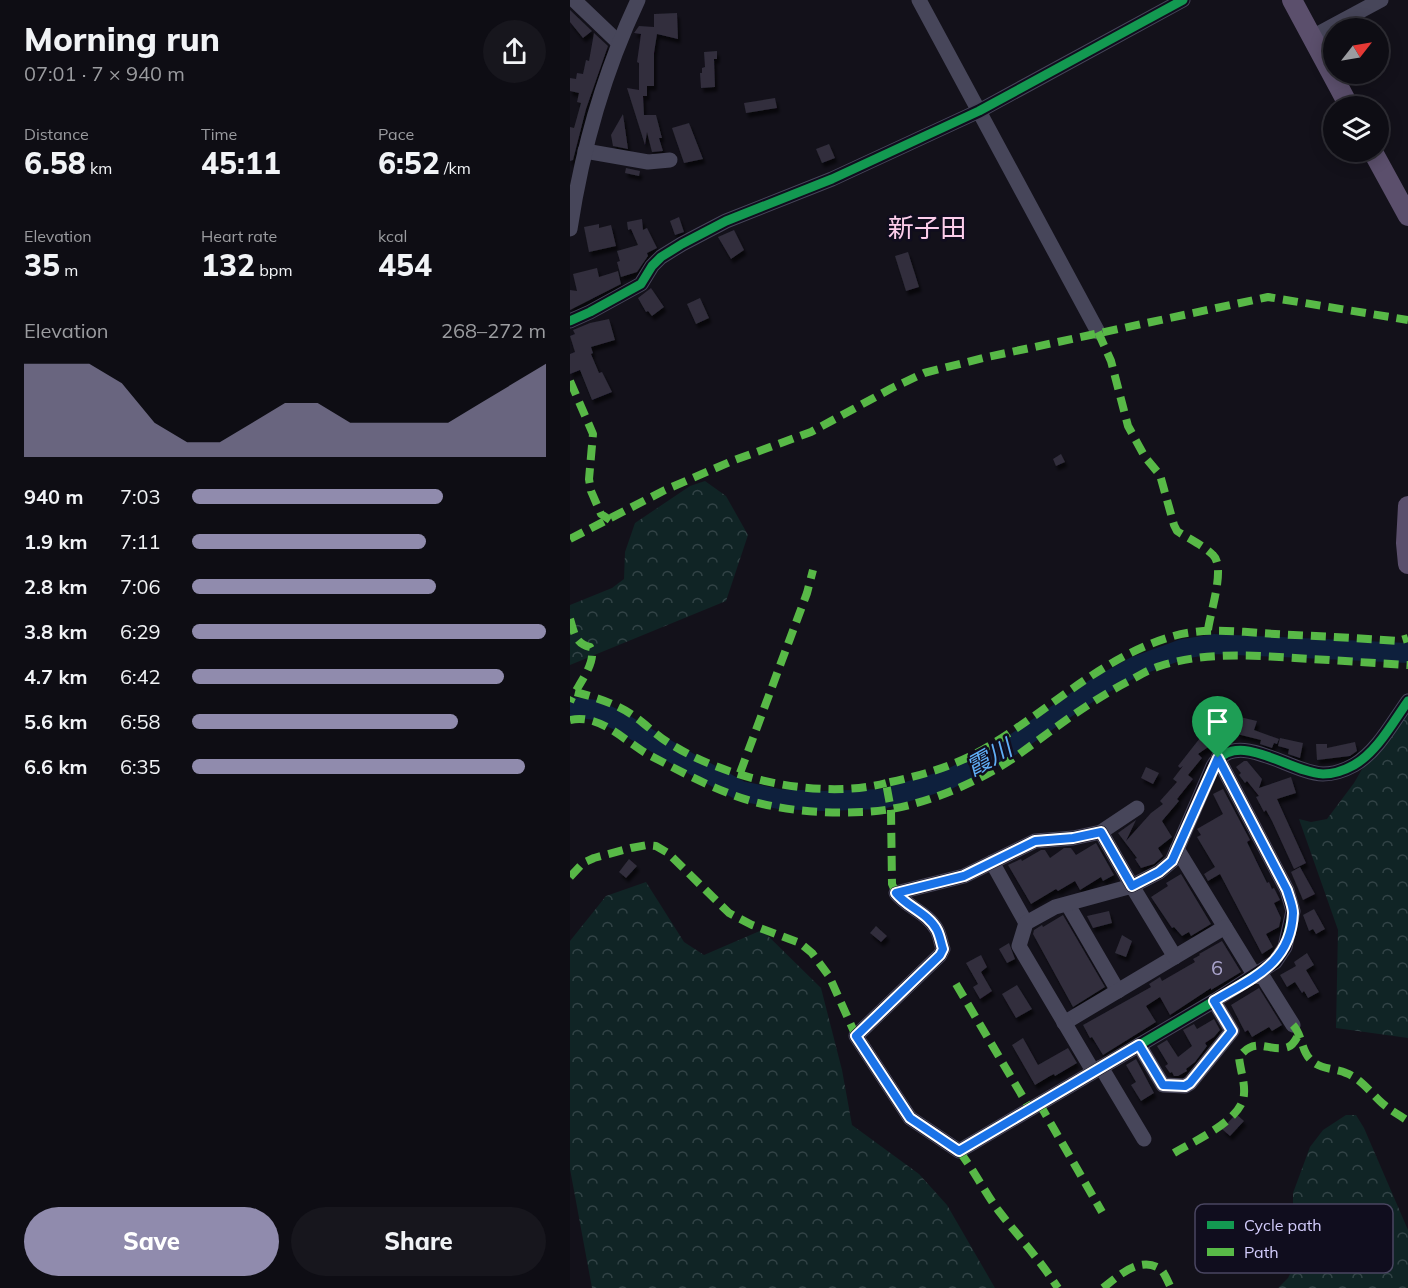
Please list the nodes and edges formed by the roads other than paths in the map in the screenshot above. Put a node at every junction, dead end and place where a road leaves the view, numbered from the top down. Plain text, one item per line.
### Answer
1 (574, 0) edge
2 (638, 0) edge
3 (919, 0) edge
4 (1183, 0) edge
5 (1292, 0) edge
6 (1381, 0) edge
7 (1312, 37) junction
8 (619, 42) junction
9 (1344, 96) edge
10 (979, 111) junction
11 (585, 151) junction
12 (670, 160) dead end
13 (1379, 162) edge
14 (1408, 216) edge
15 (570, 229) edge
16 (570, 321) edge
17 (1098, 332) dead end
18 (1408, 506) edge
19 (1408, 564) edge
20 (1408, 701) edge
21 (1218, 758) junction
22 (1137, 808) dead end
23 (1101, 832) junction
24 (1177, 849) junction
25 (992, 862) junction
26 (1132, 886) junction
27 (1068, 905) junction
28 (1026, 923) junction
29 (1225, 927) junction
30 (1175, 957) junction
31 (1255, 976) junction
32 (1118, 991) junction
33 (1214, 1001) junction
34 (1064, 1023) junction
35 (1293, 1025) dead end
36 (1139, 1045) junction
37 (1097, 1069) junction
38 (1144, 1139) dead end

1 - 8 street
2 - 8 street
3 - 10 street
4 - 10 street
5 - 7 main road
6 - 7 street
7 - 9 main road
8 - 11 street
10 - 16 street
10 - 17 street
11 - 12 street
11 - 15 street
13 - 14 main road
18 - 19 main road
20 - 21 street
21 - 24 street
21 - 31 street
22 - 23 street
23 - 25 street
23 - 26 street
24 - 26 street
24 - 29 street
25 - 28 street
25 - 37 street
26 - 27 street
26 - 30 street
27 - 28 street
27 - 32 street
28 - 34 street
29 - 30 street
29 - 31 street
30 - 32 street
31 - 33 street
31 - 35 street
32 - 34 street
33 - 36 street
33 - 36 street
34 - 37 street
36 - 37 street
37 - 38 street

